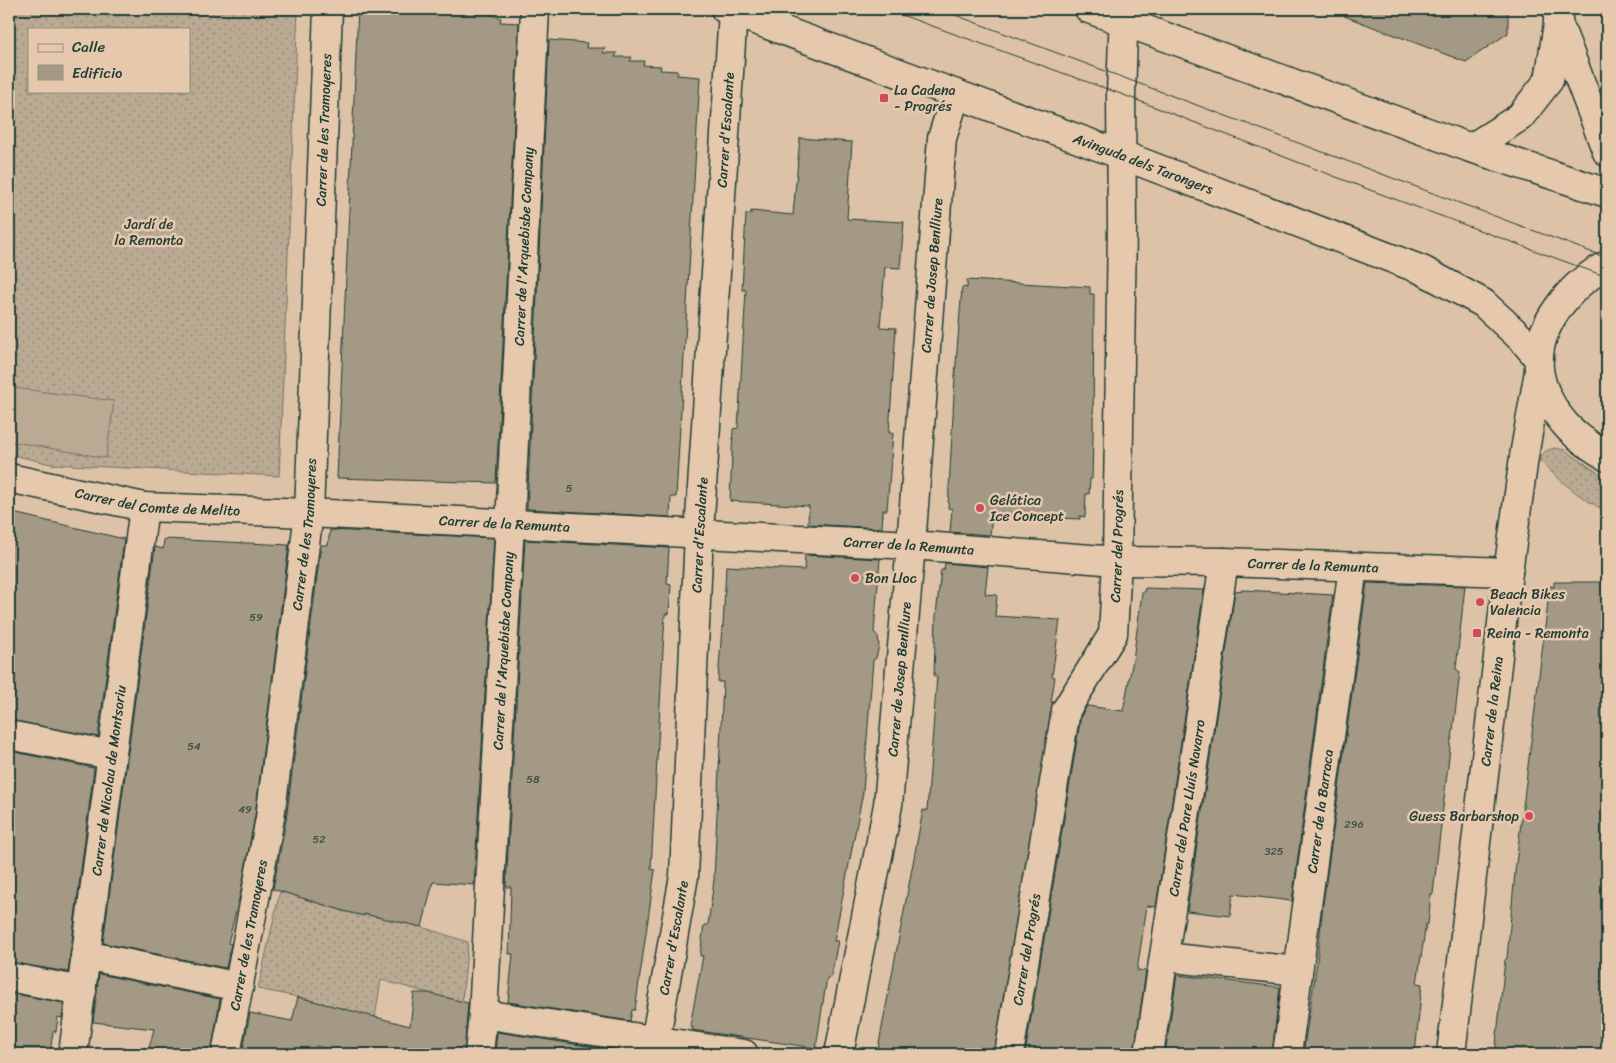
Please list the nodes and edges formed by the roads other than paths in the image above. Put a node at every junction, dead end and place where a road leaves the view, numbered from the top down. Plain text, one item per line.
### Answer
1 (328, 9) edge
2 (535, 9) edge
3 (1089, 9) edge
4 (729, 10) edge
5 (1124, 15) edge
6 (1558, 16) edge
7 (956, 94) junction
8 (1471, 148) junction
9 (1607, 152) edge
10 (1122, 155) junction
11 (1607, 193) edge
12 (1607, 265) edge
13 (1539, 365) junction
14 (1607, 456) edge
15 (9, 478) edge
16 (144, 507) junction
17 (309, 513) junction
18 (510, 524) junction
19 (699, 533) junction
20 (911, 545) junction
21 (1117, 561) junction
22 (1224, 562) junction
23 (1353, 567) junction
24 (1508, 572) junction
25 (9, 735) edge
26 (111, 755) junction
27 (85, 955) junction
28 (1164, 957) junction
29 (1298, 972) junction
30 (9, 977) edge
31 (239, 987) junction
32 (82, 991) junction
33 (483, 1014) junction
34 (654, 1048) edge
35 (73, 1054) edge
36 (226, 1054) edge
37 (478, 1054) edge
38 (744, 1054) edge
39 (839, 1054) edge
40 (1008, 1054) edge
41 (1149, 1054) edge
42 (1287, 1054) edge
43 (1451, 1054) edge

1 - 17 street, Carrer de les Tramoyeres
2 - 18 street, Carrer de l'Arquebisbe Company
3 - 5 street
4 - 7 street, Avinguda dels Tarongers
4 - 19 street, Carrer d'Escalante
5 - 8 street
5 - 10 street, Carrer del Progrés
6 - 8 street
6 - 9 street
7 - 10 street, Avinguda dels Tarongers
7 - 20 street, Carrer de Josep Benlliure
8 - 11 street
10 - 13 street, Avinguda dels Tarongers
10 - 21 street, Carrer del Progrés
12 - 13 street, Carrer de la Reina
13 - 14 street
13 - 24 street, Carrer de la Reina
15 - 16 street, Carrer del Comte de Melito
16 - 17 street, Carrer del Comte de Melito
16 - 26 street, Carrer de Nicolau de Montsoriu
17 - 18 street, Carrer de la Remunta
17 - 31 street, Carrer de les Tramoyeres
18 - 19 street, Carrer de la Remunta
18 - 33 street, Carrer de l'Arquebisbe Company
19 - 20 street, Carrer de la Remunta
19 - 34 street, Carrer d'Escalante
20 - 21 street, Carrer de la Remunta
20 - 39 street, Carrer de Josep Benlliure
21 - 22 street, Carrer de la Remunta
21 - 40 street, Carrer del Progrés
22 - 23 street, Carrer de la Remunta
22 - 28 street, Carrer del Pare Lluís Navarro
23 - 24 street, Carrer de la Remunta
23 - 29 street, Carrer de la Barraca
24 - 43 street, Carrer de la Reina
25 - 26 street
26 - 27 street, Carrer de Nicolau de Montsoriu
27 - 31 street
27 - 32 street, Carrer de Nicolau de Montsoriu
28 - 29 street
28 - 41 street, Carrer del Pare Lluís Navarro
29 - 42 street, Carrer de la Barraca
30 - 32 street
31 - 36 street, Carrer de les Tramoyeres
32 - 35 street, Carrer de Nicolau de Montsoriu
33 - 34 street
33 - 37 street, Carrer de l'Arquebisbe Company
34 - 38 street

